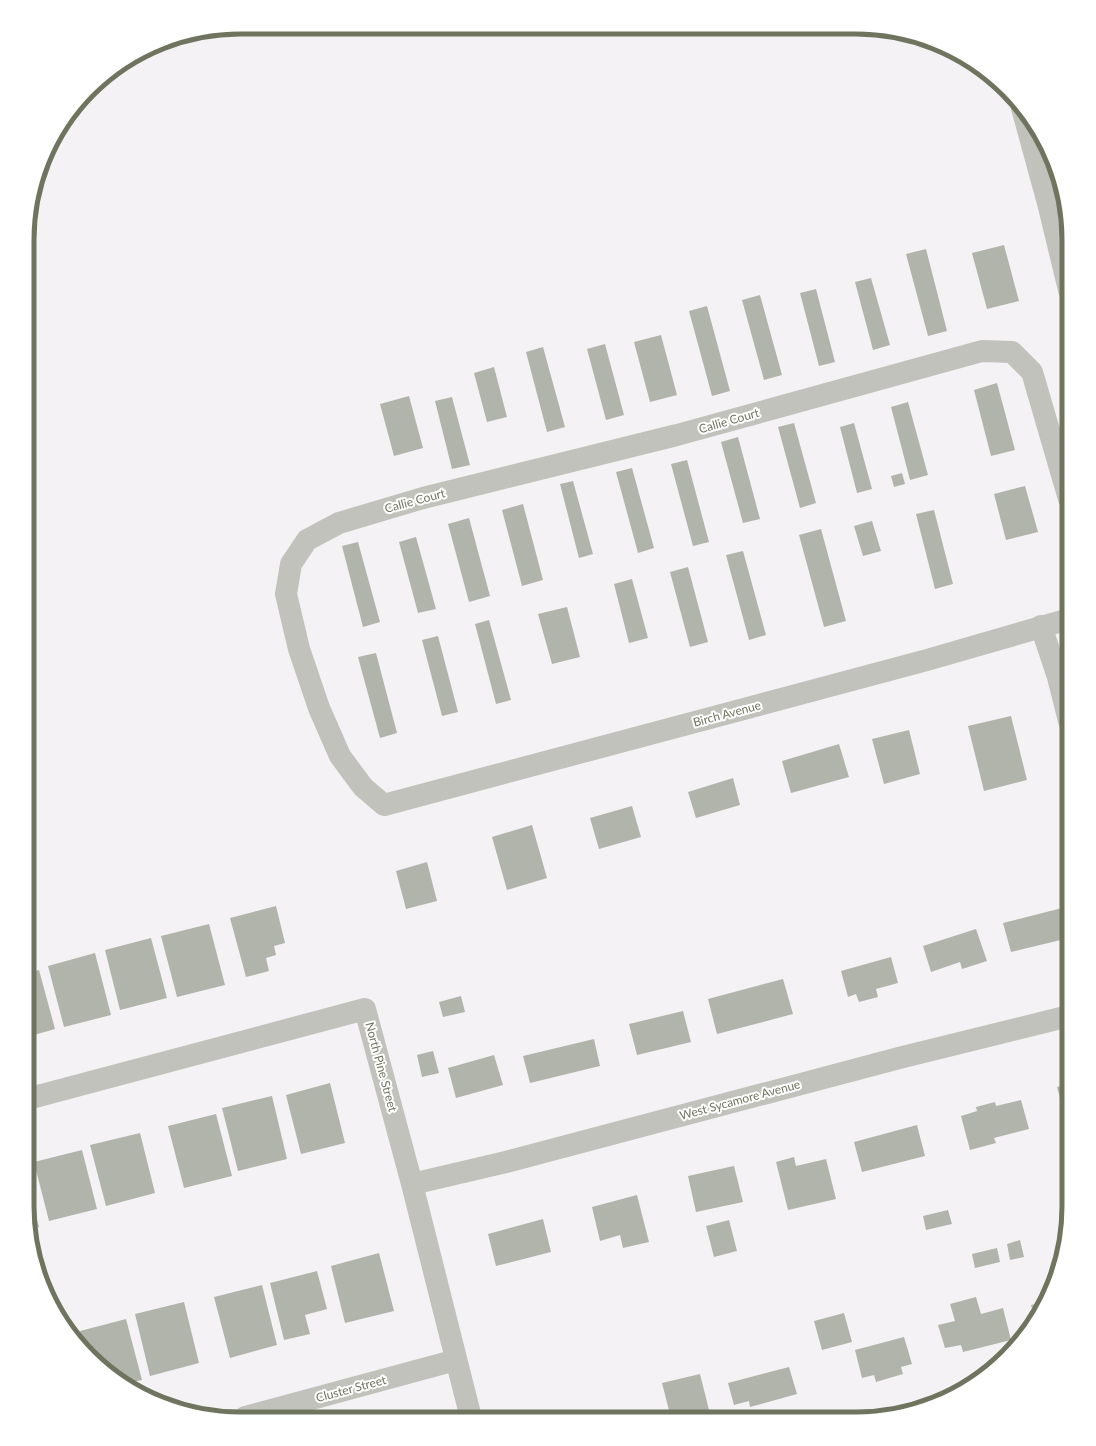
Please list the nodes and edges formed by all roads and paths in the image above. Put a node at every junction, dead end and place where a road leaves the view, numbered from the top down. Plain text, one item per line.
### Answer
1 (1026, 124) edge
2 (1062, 261) edge
3 (1062, 475) edge
4 (1062, 621) edge
5 (1041, 626) junction
6 (1062, 693) edge
7 (384, 805) joint
8 (1062, 1018) edge
9 (34, 1097) edge
10 (412, 1184) junction
11 (456, 1360) junction
12 (264, 1412) edge
13 (469, 1412) edge

1 - 2 street
3 - 7 street, Callie Court
4 - 5 street, Birch Avenue
5 - 6 street
5 - 7 street, Birch Avenue
8 - 10 street, West Sycamore Avenue
9 - 10 street, North Pine Street
10 - 11 street, North Pine Street
11 - 12 street, Cluster Street
11 - 13 street, North Pine Street

